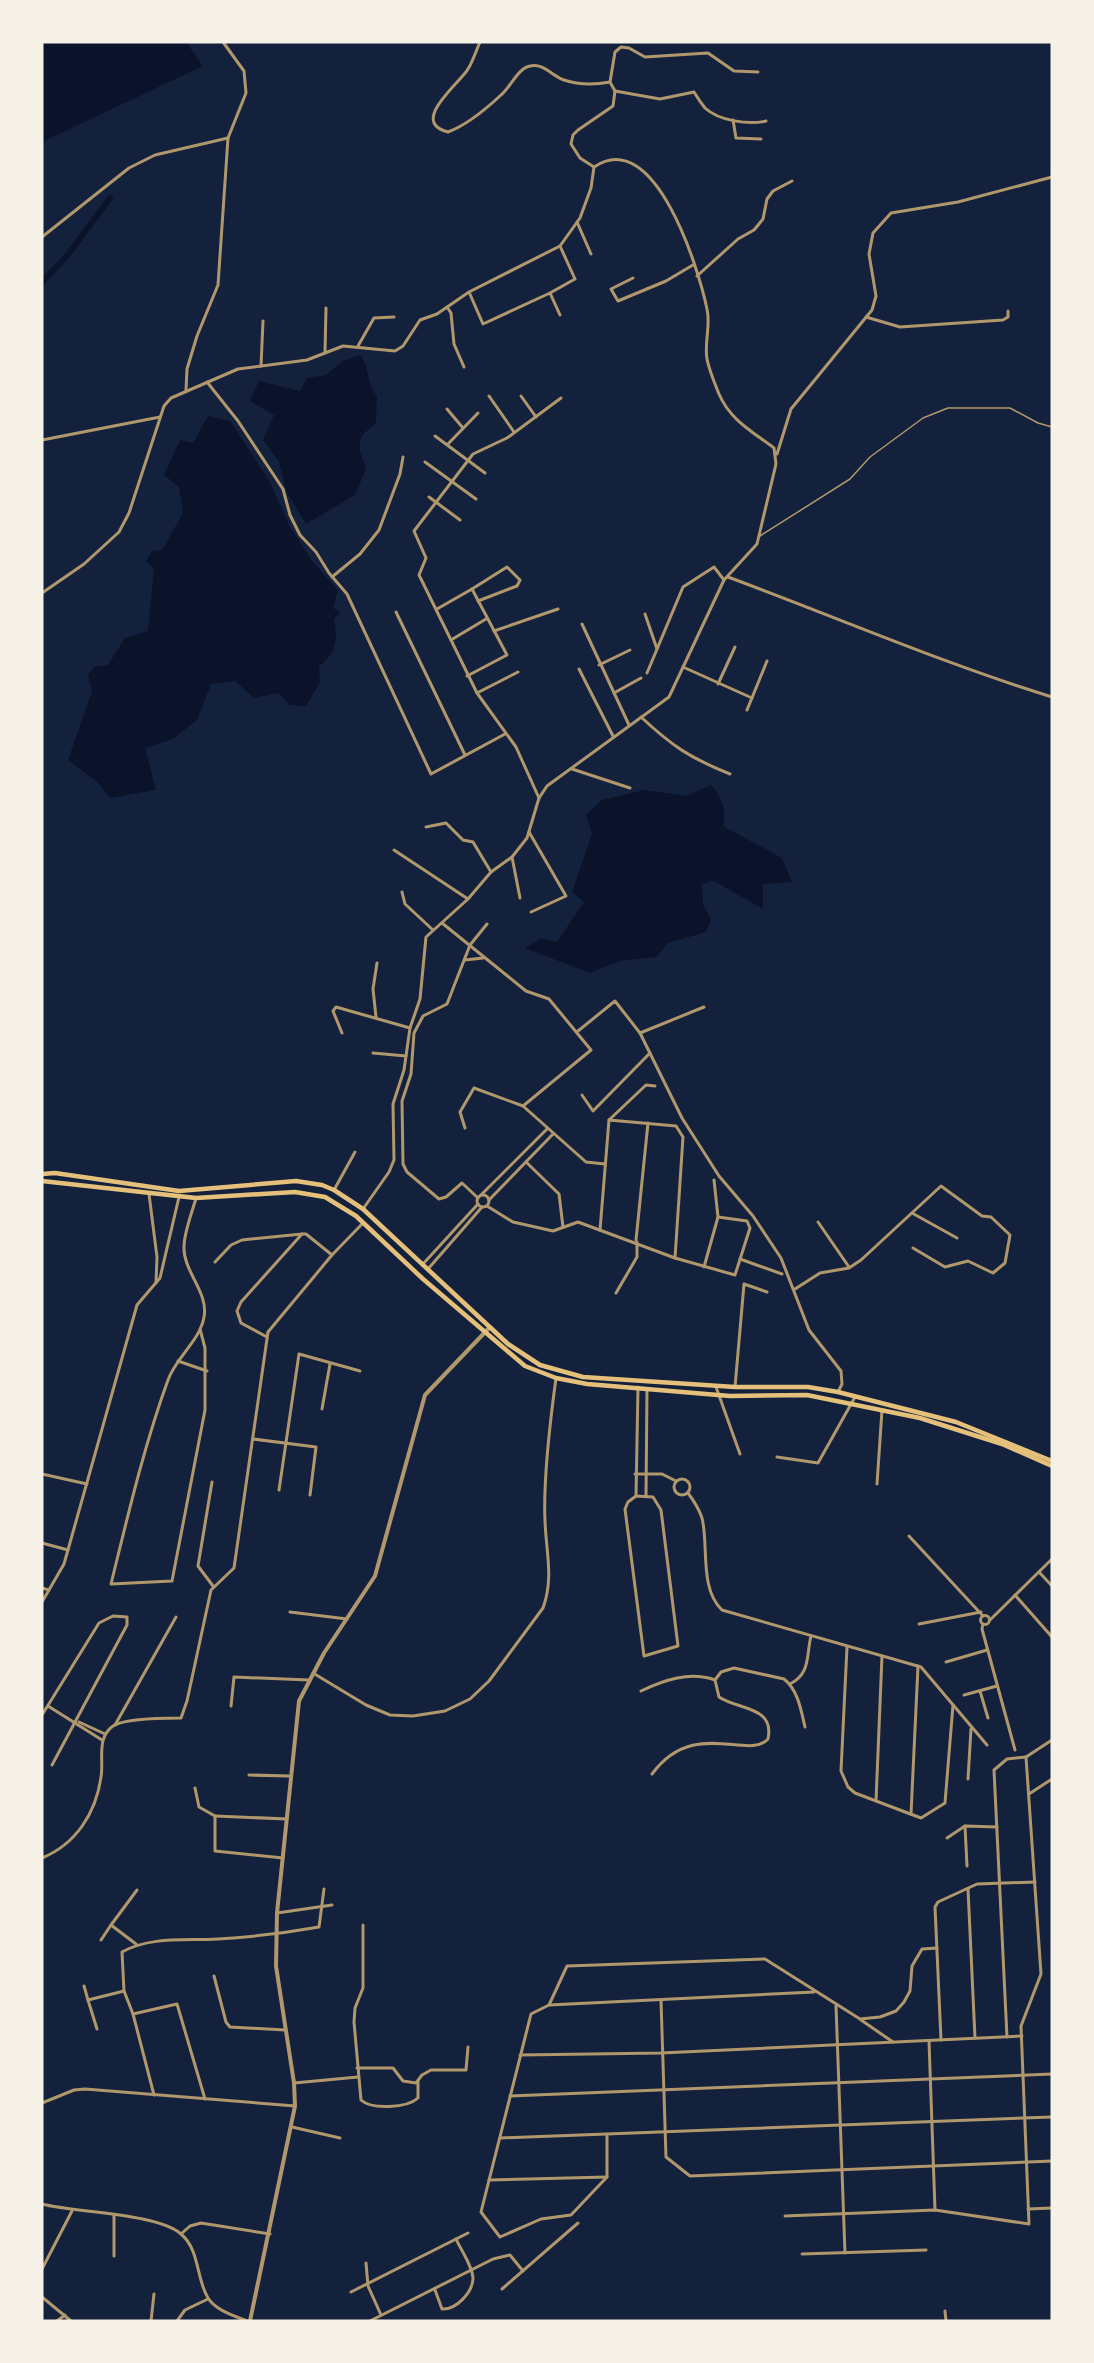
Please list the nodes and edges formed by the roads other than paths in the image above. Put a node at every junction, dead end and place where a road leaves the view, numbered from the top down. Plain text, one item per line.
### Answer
1 (223, 42) edge
2 (480, 42) edge
3 (758, 72) dead end
4 (610, 82) junction
5 (615, 91) junction
6 (733, 120) junction
7 (766, 121) dead end
8 (228, 138) junction
9 (761, 140) dead end
10 (594, 167) junction
11 (1052, 177) edge
12 (792, 182) dead end
13 (577, 222) junction
14 (42, 237) edge
15 (560, 246) junction
16 (591, 254) dead end
17 (693, 265) junction
18 (697, 276) junction
19 (633, 278) dead end
20 (469, 292) junction
21 (550, 293) junction
22 (447, 307) junction
23 (326, 308) dead end
24 (1008, 311) dead end
25 (560, 315) dead end
26 (394, 317) dead end
27 (866, 317) junction
28 (263, 321) dead end
29 (358, 346) junction
30 (325, 353) junction
31 (261, 366) junction
32 (464, 367) dead end
33 (207, 382) junction
34 (186, 390) junction
35 (489, 396) dead end
36 (521, 396) dead end
37 (561, 398) dead end
38 (447, 409) dead end
39 (478, 413) dead end
40 (160, 417) junction
41 (536, 417) junction
42 (1052, 427) edge
43 (463, 428) junction
44 (514, 432) junction
45 (435, 436) dead end
46 (42, 440) edge
47 (447, 445) junction
48 (777, 455) junction
49 (404, 456) dead end
50 (468, 459) junction
51 (425, 462) dead end
52 (485, 473) dead end
53 (451, 481) junction
54 (429, 497) dead end
55 (476, 499) dead end
56 (436, 502) junction
57 (460, 520) dead end
58 (759, 537) junction
59 (332, 577) junction
60 (726, 578) junction
61 (472, 589) junction
62 (42, 593) edge
63 (478, 601) junction
64 (436, 609) junction
65 (558, 609) dead end
66 (396, 612) dead end
67 (645, 614) dead end
68 (486, 619) junction
69 (582, 624) dead end
70 (494, 631) junction
71 (451, 640) junction
72 (735, 647) dead end
73 (630, 650) dead end
74 (657, 650) junction
75 (767, 662) dead end
76 (599, 665) junction
77 (683, 667) junction
78 (579, 669) dead end
79 (518, 672) dead end
80 (647, 673) dead end
81 (467, 676) junction
82 (641, 678) dead end
83 (718, 684) junction
84 (477, 693) junction
85 (613, 693) junction
86 (752, 698) junction
87 (1052, 698) edge
88 (747, 710) dead end
89 (641, 717) junction
90 (628, 725) junction
91 (505, 734) junction
92 (614, 736) junction
93 (465, 755) junction
94 (572, 769) junction
95 (730, 774) dead end
96 (630, 788) dead end
97 (539, 798) junction
98 (426, 827) dead end
99 (529, 832) junction
100 (394, 850) dead end
101 (512, 857) junction
102 (490, 872) junction
103 (402, 892) dead end
104 (520, 898) dead end
105 (468, 899) junction
106 (531, 912) dead end
107 (442, 922) junction
108 (488, 924) dead end
109 (433, 930) junction
110 (470, 945) junction
111 (483, 958) junction
112 (465, 960) junction
113 (377, 963) dead end
114 (704, 1006) dead end
115 (376, 1017) junction
116 (410, 1028) junction
117 (578, 1031) junction
118 (342, 1033) dead end
119 (640, 1033) junction
120 (373, 1053) dead end
121 (650, 1053) junction
122 (406, 1056) junction
123 (655, 1086) dead end
124 (582, 1095) dead end
125 (524, 1106) junction
126 (609, 1120) junction
127 (648, 1123) junction
128 (465, 1128) dead end
129 (547, 1129) junction
130 (553, 1134) junction
131 (355, 1152) dead end
132 (526, 1162) junction
133 (605, 1164) junction
134 (42, 1174) edge
135 (714, 1180) dead end
136 (42, 1182) edge
137 (334, 1190) junction
138 (149, 1193) junction
139 (179, 1197) junction
140 (480, 1197) junction
141 (196, 1198) junction
142 (489, 1200) junction
143 (480, 1205) junction
144 (487, 1206) junction
145 (363, 1209) junction
146 (912, 1213) junction
147 (718, 1217) junction
148 (818, 1222) dead end
149 (363, 1223) junction
150 (563, 1227) junction
151 (600, 1230) junction
152 (302, 1234) junction
153 (957, 1238) dead end
154 (637, 1242) junction
155 (913, 1248) dead end
156 (332, 1255) junction
157 (675, 1258) junction
158 (740, 1259) junction
159 (215, 1262) dead end
160 (422, 1265) junction
161 (705, 1267) junction
162 (849, 1268) junction
163 (427, 1270) junction
164 (782, 1274) dead end
165 (156, 1285) junction
166 (795, 1289) junction
167 (767, 1292) dead end
168 (616, 1293) dead end
169 (490, 1327) junction
170 (200, 1329) junction
171 (486, 1332) junction
172 (267, 1337) junction
173 (178, 1361) junction
174 (330, 1364) junction
175 (207, 1371) junction
176 (360, 1371) dead end
177 (556, 1378) junction
178 (716, 1385) junction
179 (638, 1387) junction
180 (647, 1387) junction
181 (735, 1387) junction
182 (838, 1392) junction
183 (718, 1395) junction
184 (855, 1396) junction
185 (854, 1403) junction
186 (884, 1403) junction
187 (322, 1409) dead end
188 (882, 1410) junction
189 (254, 1439) junction
190 (287, 1443) junction
191 (740, 1454) dead end
192 (777, 1457) dead end
193 (1052, 1461) edge
194 (1052, 1466) edge
195 (42, 1474) edge
196 (635, 1474) junction
197 (645, 1474) junction
198 (676, 1481) junction
199 (212, 1482) dead end
200 (87, 1484) junction
201 (878, 1484) dead end
202 (279, 1490) dead end
203 (688, 1493) junction
204 (310, 1495) dead end
205 (636, 1496) junction
206 (646, 1496) junction
207 (909, 1536) dead end
208 (42, 1543) edge
209 (68, 1550) junction
210 (1052, 1559) edge
211 (1039, 1572) junction
212 (213, 1586) junction
213 (1052, 1586) edge
214 (42, 1588) edge
215 (49, 1590) junction
216 (1015, 1595) junction
217 (42, 1602) edge
218 (290, 1612) dead end
219 (982, 1614) junction
220 (176, 1617) dead end
221 (347, 1619) junction
222 (990, 1620) junction
223 (919, 1624) dead end
224 (983, 1624) junction
225 (811, 1635) junction
226 (1052, 1637) edge
227 (847, 1647) junction
228 (987, 1650) junction
229 (882, 1656) junction
230 (946, 1662) dead end
231 (918, 1666) junction
232 (313, 1673) junction
233 (309, 1680) junction
234 (715, 1680) junction
235 (790, 1684) junction
236 (997, 1686) junction
237 (641, 1691) dead end
238 (980, 1691) junction
239 (964, 1695) dead end
240 (952, 1705) junction
241 (48, 1706) junction
242 (231, 1706) dead end
243 (42, 1716) edge
244 (988, 1718) dead end
245 (77, 1722) junction
246 (115, 1725) junction
247 (805, 1727) dead end
248 (971, 1729) junction
249 (105, 1734) junction
250 (102, 1740) junction
251 (1052, 1740) edge
252 (987, 1745) dead end
253 (1015, 1750) dead end
254 (1026, 1757) junction
255 (52, 1765) dead end
256 (652, 1774) dead end
257 (249, 1776) dead end
258 (289, 1776) junction
259 (968, 1779) dead end
260 (1052, 1779) edge
261 (195, 1788) dead end
262 (1029, 1794) junction
263 (876, 1801) junction
264 (911, 1814) junction
265 (215, 1816) junction
266 (287, 1820) junction
267 (965, 1826) junction
268 (997, 1827) junction
269 (947, 1838) dead end
270 (42, 1858) edge
271 (282, 1858) junction
272 (967, 1866) dead end
273 (1035, 1882) junction
274 (1000, 1883) junction
275 (324, 1889) dead end
276 (968, 1889) junction
277 (137, 1890) dead end
278 (332, 1905) dead end
279 (324, 1906) junction
280 (277, 1913) junction
281 (111, 1925) junction
282 (363, 1925) dead end
283 (278, 1935) junction
284 (101, 1940) dead end
285 (136, 1944) junction
286 (937, 1948) junction
287 (214, 1976) dead end
288 (84, 1986) dead end
289 (124, 1991) junction
290 (815, 1992) junction
291 (88, 2000) junction
292 (661, 2000) junction
293 (549, 2004) junction
294 (836, 2006) junction
295 (133, 2014) junction
296 (860, 2019) junction
297 (97, 2030) dead end
298 (285, 2030) junction
299 (1022, 2036) junction
300 (1007, 2037) junction
301 (975, 2038) junction
302 (929, 2040) junction
303 (940, 2040) junction
304 (894, 2042) junction
305 (837, 2044) junction
306 (468, 2047) dead end
307 (661, 2053) junction
308 (520, 2055) junction
309 (357, 2068) junction
310 (1052, 2074) edge
311 (1023, 2075) junction
312 (359, 2077) junction
313 (931, 2080) junction
314 (418, 2081) junction
315 (294, 2083) junction
316 (838, 2084) junction
317 (662, 2091) junction
318 (154, 2095) junction
319 (510, 2096) junction
320 (205, 2099) junction
321 (42, 2103) edge
322 (295, 2106) junction
323 (1052, 2117) edge
324 (1025, 2118) junction
325 (932, 2122) junction
326 (840, 2126) junction
327 (292, 2127) junction
328 (663, 2133) junction
329 (607, 2136) junction
330 (340, 2138) dead end
331 (500, 2138) junction
332 (1052, 2161) edge
333 (1026, 2162) junction
334 (934, 2165) junction
335 (842, 2169) junction
336 (608, 2178) junction
337 (489, 2180) junction
338 (42, 2204) edge
339 (1028, 2208) junction
340 (1052, 2208) edge
341 (935, 2210) junction
342 (72, 2211) junction
343 (843, 2213) junction
344 (114, 2215) junction
345 (785, 2216) dead end
346 (578, 2223) dead end
347 (468, 2233) dead end
348 (181, 2234) junction
349 (270, 2234) junction
350 (456, 2239) junction
351 (926, 2250) dead end
352 (845, 2253) junction
353 (802, 2254) dead end
354 (114, 2256) dead end
355 (366, 2263) dead end
356 (42, 2269) edge
357 (471, 2270) junction
358 (523, 2271) junction
359 (368, 2286) junction
360 (502, 2289) dead end
361 (435, 2290) junction
362 (351, 2292) dead end
363 (154, 2294) dead end
364 (42, 2296) edge
365 (208, 2299) junction
366 (945, 2311) dead end
367 (65, 2315) junction
368 (381, 2315) junction
369 (57, 2321) edge
370 (71, 2321) edge
371 (151, 2321) edge
372 (177, 2321) edge
373 (249, 2321) edge
374 (370, 2321) edge
375 (946, 2321) edge

1 - 8 street
2 - 4 street
3 - 4 street
4 - 5 street
5 - 6 street
5 - 10 street
6 - 7 street
6 - 9 street
8 - 14 street
8 - 34 street
10 - 13 street
10 - 17 street
11 - 27 street
12 - 18 street
13 - 15 street
13 - 16 street
15 - 20 street
15 - 21 street
17 - 18 street
17 - 19 street
18 - 48 street
20 - 21 street
20 - 22 street
21 - 25 street
22 - 29 street
22 - 32 street
23 - 30 street
24 - 27 street
26 - 29 street
27 - 48 street
28 - 31 street
29 - 30 street
30 - 31 street
31 - 33 street
33 - 34 street
33 - 59 street
34 - 40 street
35 - 44 street
36 - 41 street
37 - 41 street
38 - 43 street
39 - 43 street
40 - 46 street
40 - 62 street
41 - 44 street
42 - 58 lane
43 - 47 street
44 - 50 street
45 - 47 street
47 - 50 street
48 - 58 street
49 - 59 street
50 - 52 street
50 - 53 street
51 - 53 street
53 - 55 street
53 - 56 street
54 - 56 street
56 - 57 street
56 - 64 street
58 - 60 street
59 - 93 street
60 - 74 street
60 - 77 street
60 - 87 street
61 - 63 street
61 - 63 street
61 - 64 street
63 - 68 street
64 - 71 street
65 - 70 street
66 - 93 street
67 - 74 street
68 - 70 street
68 - 71 street
69 - 76 street
70 - 81 street
71 - 81 street
72 - 83 street
73 - 76 street
74 - 80 street
75 - 86 street
76 - 85 street
77 - 83 street
77 - 89 street
78 - 92 street
79 - 84 street
81 - 84 street
82 - 85 street
83 - 86 street
84 - 91 street
85 - 90 street
86 - 88 street
89 - 90 street
89 - 95 street
90 - 92 street
91 - 93 street
91 - 97 street
92 - 94 street
94 - 96 street
94 - 97 street
97 - 99 street
98 - 102 street
99 - 101 street
99 - 106 street
100 - 105 street
101 - 102 street
101 - 104 street
102 - 105 street
103 - 109 street
105 - 107 street
107 - 109 street
107 - 110 street
108 - 110 street
109 - 116 street
110 - 111 street
110 - 112 street
111 - 112 street
111 - 117 street
112 - 140 street
113 - 115 street
114 - 119 street
115 - 116 street
115 - 118 street
116 - 122 street
117 - 119 street
117 - 125 street
119 - 121 street
120 - 122 street
121 - 124 street
121 - 166 street
122 - 145 street
123 - 126 street
125 - 128 street
125 - 129 street
126 - 127 street
126 - 133 street
127 - 154 street
127 - 157 street
129 - 130 street
129 - 140 street
130 - 132 street
130 - 133 street
131 - 137 street
132 - 142 street
132 - 150 street
133 - 151 street
134 - 137 main road
135 - 147 street
136 - 138 main road
137 - 145 main road
138 - 139 main road
138 - 165 street
139 - 141 main road
139 - 165 street
140 - 142 street
140 - 143 street
141 - 149 main road
141 - 170 street
142 - 144 street
143 - 144 street
143 - 160 street
143 - 163 street
144 - 150 street
145 - 160 main road
146 - 153 street
146 - 155 street
146 - 162 street
147 - 158 street
147 - 161 street
148 - 162 street
149 - 156 street
149 - 171 main road
150 - 151 street
151 - 154 street
152 - 156 street
152 - 159 street
152 - 172 street
154 - 157 street
154 - 168 street
156 - 172 street
157 - 161 street
158 - 161 street
158 - 164 street
160 - 163 main road
162 - 166 street
163 - 169 main road
165 - 200 street
166 - 182 street
167 - 181 street
169 - 171 street
169 - 178 main road
170 - 173 street
170 - 175 street
171 - 177 main road
171 - 221 street
172 - 189 street
173 - 175 street
173 - 175 street
174 - 176 street
174 - 187 street
174 - 190 street
177 - 179 main road
177 - 232 street
178 - 181 main road
178 - 183 street
179 - 180 main road
179 - 196 street
180 - 183 main road
180 - 197 street
181 - 182 main road
182 - 184 main road
183 - 185 main road
183 - 191 street
184 - 185 street
184 - 186 main road
185 - 188 main road
185 - 192 street
186 - 188 street
186 - 193 main road
188 - 194 main road
188 - 201 street
189 - 190 street
189 - 212 street
190 - 202 street
190 - 204 street
195 - 200 street
196 - 197 street
196 - 205 street
197 - 198 street
197 - 206 street
198 - 203 street
198 - 203 street
199 - 212 street
200 - 209 street
203 - 225 street
205 - 206 street
205 - 206 street
207 - 219 street
208 - 209 street
209 - 215 street
210 - 211 street
211 - 213 street
211 - 216 street
212 - 246 street
214 - 215 street
215 - 217 street
216 - 222 street
216 - 226 street
218 - 221 street
219 - 222 street
219 - 223 street
219 - 224 street
220 - 246 street
221 - 232 street
222 - 224 street
224 - 228 street
225 - 227 street
225 - 235 street
227 - 229 street
227 - 263 street
228 - 230 street
228 - 236 street
229 - 231 street
229 - 263 street
231 - 240 street
231 - 264 street
232 - 233 street
233 - 242 street
233 - 258 street
234 - 235 street
234 - 237 street
234 - 256 street
235 - 247 street
236 - 238 street
236 - 253 street
238 - 239 street
238 - 244 street
240 - 248 street
240 - 264 street
241 - 243 street
241 - 245 street
241 - 245 street
245 - 249 street
245 - 250 street
245 - 255 street
246 - 249 street
248 - 252 street
248 - 259 street
249 - 250 street
250 - 270 street
251 - 254 street
254 - 262 street
254 - 268 street
257 - 258 street
258 - 266 street
260 - 262 street
261 - 265 street
262 - 273 street
263 - 264 street
265 - 266 street
265 - 271 street
266 - 271 street
267 - 268 street
267 - 269 street
267 - 272 street
268 - 274 street
271 - 280 street
273 - 274 street
273 - 299 street
274 - 276 street
274 - 300 street
275 - 279 street
276 - 286 street
276 - 301 street
277 - 281 street
278 - 279 street
279 - 280 street
279 - 283 street
280 - 283 street
281 - 284 street
281 - 285 street
282 - 309 street
283 - 285 street
283 - 298 street
285 - 289 street
286 - 296 street
286 - 303 street
287 - 298 street
288 - 291 street
289 - 291 street
289 - 295 street
290 - 292 street
290 - 293 street
290 - 294 street
291 - 297 street
292 - 293 street
292 - 307 street
293 - 308 street
294 - 296 street
294 - 305 street
295 - 318 street
295 - 320 street
296 - 304 street
298 - 315 street
299 - 300 street
299 - 311 street
300 - 301 street
301 - 303 street
302 - 303 street
302 - 304 street
302 - 313 street
304 - 305 street
305 - 307 street
305 - 316 street
306 - 314 street
307 - 308 street
307 - 317 street
308 - 319 street
309 - 312 street
309 - 314 street
310 - 311 street
311 - 313 street
311 - 324 street
312 - 314 street
312 - 315 street
313 - 316 street
313 - 325 street
315 - 322 street
316 - 317 street
316 - 326 street
317 - 319 street
317 - 328 street
318 - 320 street
318 - 321 street
319 - 331 street
320 - 322 street
322 - 327 street
323 - 324 street
324 - 325 street
324 - 333 street
325 - 326 street
325 - 334 street
326 - 328 street
326 - 335 street
327 - 330 street
327 - 349 street
328 - 329 street
328 - 335 street
329 - 331 street
329 - 336 street
331 - 337 street
332 - 333 street
333 - 334 street
333 - 339 street
334 - 335 street
334 - 341 street
335 - 343 street
336 - 337 street
336 - 337 street
338 - 342 street
339 - 340 street
339 - 341 street
341 - 343 street
342 - 344 street
342 - 356 street
343 - 345 street
343 - 352 street
344 - 348 street
344 - 354 street
346 - 358 street
347 - 350 street
348 - 349 street
348 - 365 street
349 - 373 street
350 - 357 street
350 - 359 street
351 - 352 street
352 - 353 street
355 - 359 street
357 - 358 street
357 - 361 street
357 - 361 street
358 - 360 street
359 - 362 street
359 - 368 street
361 - 368 street
363 - 371 street
364 - 367 street
365 - 372 street
365 - 373 street
366 - 375 street
367 - 369 street
367 - 370 street
368 - 374 street

